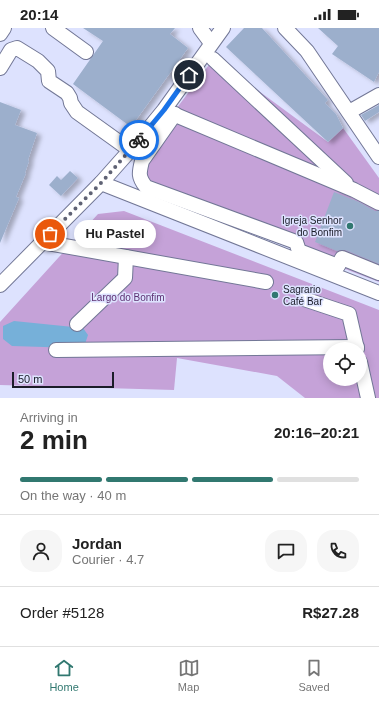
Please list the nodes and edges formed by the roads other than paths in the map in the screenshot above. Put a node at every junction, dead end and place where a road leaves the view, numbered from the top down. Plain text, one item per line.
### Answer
1 (4, 28) edge
2 (53, 28) edge
3 (200, 28) edge
4 (223, 28) edge
5 (285, 28) edge
6 (0, 34) edge
7 (211, 43) junction
8 (86, 52) dead end
9 (213, 59) dead end
10 (0, 68) edge
11 (379, 95) edge
12 (169, 112) junction
13 (349, 112) junction
14 (130, 150) junction
15 (379, 157) edge
16 (101, 183) junction
17 (354, 190) junction
18 (379, 203) edge
19 (42, 242) junction
20 (126, 257) junction
21 (379, 272) edge
22 (266, 282) dead end
23 (0, 285) edge
24 (379, 293) edge
25 (304, 299) dead end
26 (78, 324) dead end
27 (356, 342) edge
28 (323, 348) edge
29 (56, 350) dead end
30 (365, 386) edge
31 (368, 398) edge

1 - 6 street
2 - 8 street
3 - 7 street
4 - 7 street
5 - 13 street
7 - 12 street
9 - 17 street
10 - 14 street
11 - 13 street
12 - 14 street
12 - 17 street
12 - 21 street
13 - 15 street
14 - 16 street
16 - 19 street
16 - 24 street
17 - 18 street
19 - 20 street
19 - 23 street
20 - 22 street
20 - 26 street
25 - 27 street
28 - 29 street
30 - 31 street

